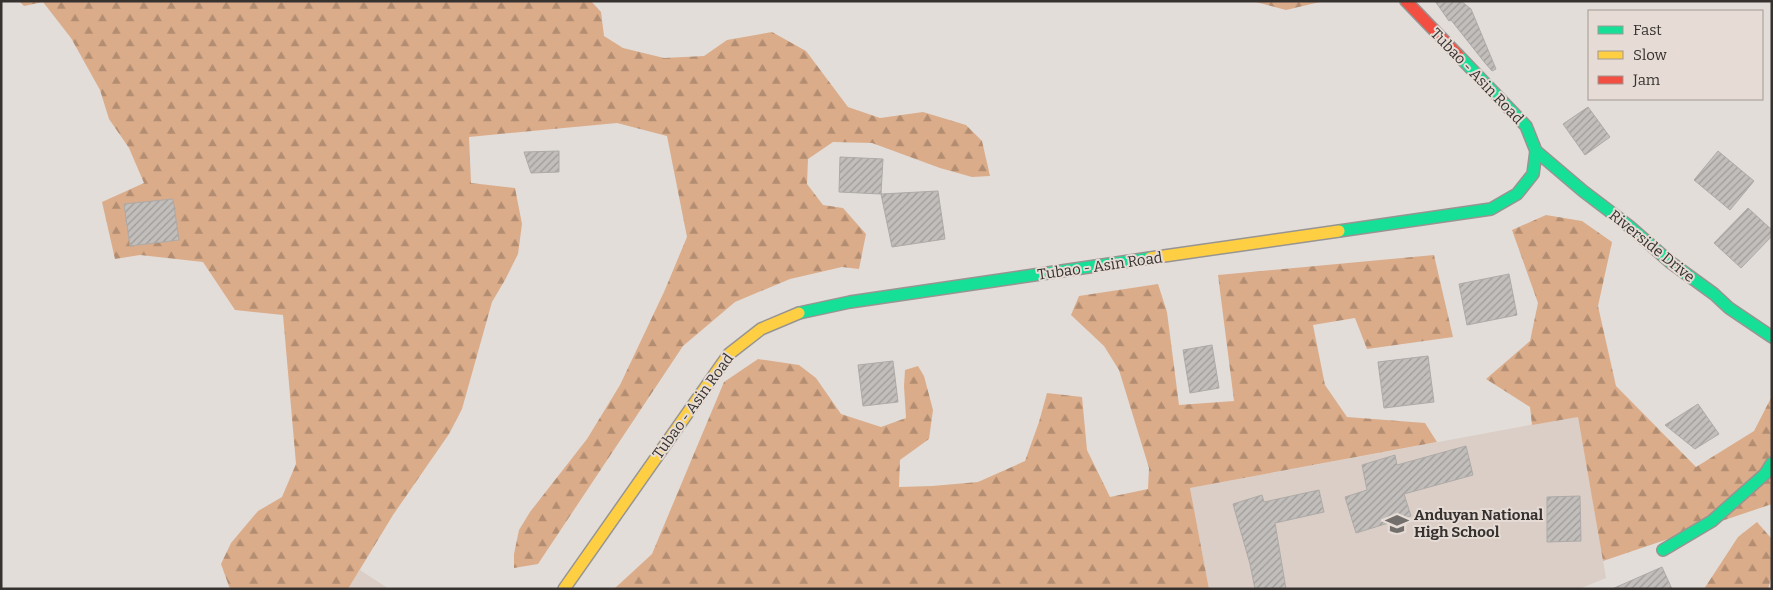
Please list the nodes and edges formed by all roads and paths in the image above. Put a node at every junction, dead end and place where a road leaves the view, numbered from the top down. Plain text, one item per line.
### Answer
1 (1406, 1) edge
2 (1536, 151) junction
3 (1772, 337) edge
4 (1772, 463) edge
5 (1663, 550) dead end
6 (564, 589) edge

1 - 2 main road, Tubao - Asin Road
2 - 3 main road, Riverside Drive
2 - 6 main road, Tubao - Asin Road
4 - 5 main road

